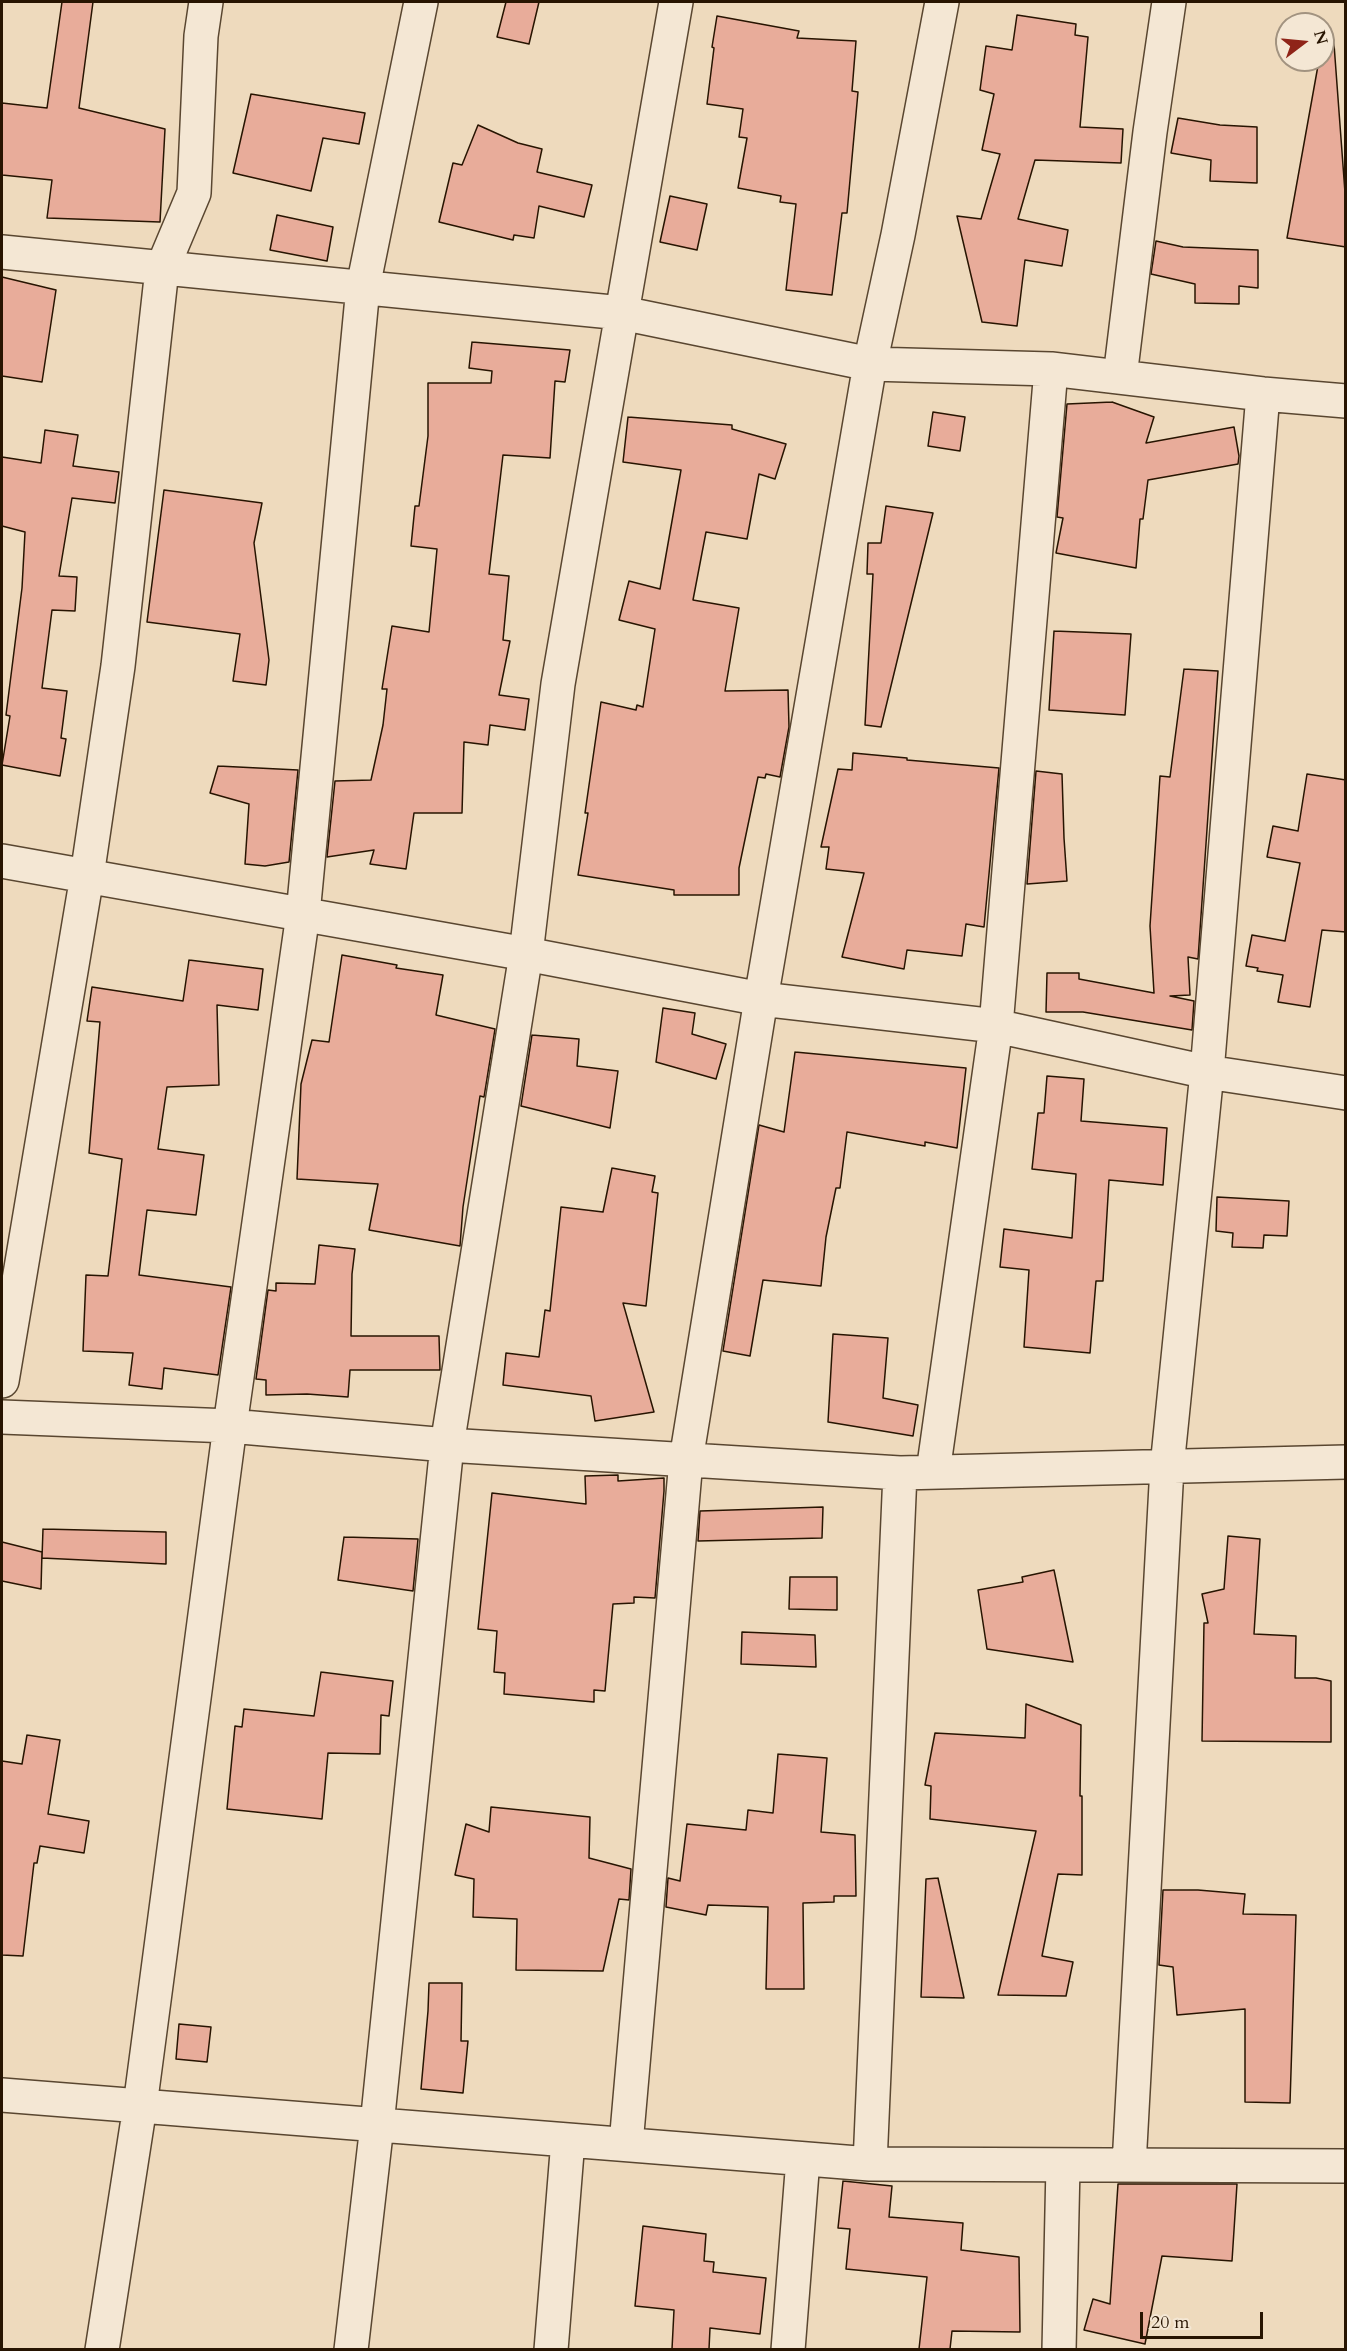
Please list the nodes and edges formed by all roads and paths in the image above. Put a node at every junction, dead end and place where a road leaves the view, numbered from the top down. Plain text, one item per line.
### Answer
1 (206, 2) edge
2 (421, 2) edge
3 (676, 2) edge
4 (942, 2) edge
5 (1169, 2) edge
6 (2, 252) edge
7 (162, 269) junction
8 (363, 287) junction
9 (622, 313) junction
10 (870, 364) junction
11 (1051, 369) junction
12 (1120, 377) junction
13 (1263, 394) junction
14 (1346, 401) edge
15 (2, 861) edge
16 (87, 876) junction
17 (303, 915) junction
18 (526, 954) junction
19 (761, 999) junction
20 (996, 1026) junction
21 (1207, 1072) junction
22 (1346, 1093) edge
23 (2, 1381) edge
24 (2, 1417) edge
25 (230, 1426) junction
26 (447, 1445) junction
27 (686, 1460) junction
28 (1346, 1462) edge
29 (1167, 1467) junction
30 (933, 1472) junction
31 (900, 1473) junction
32 (2, 2095) edge
33 (140, 2106) junction
34 (378, 2124) junction
35 (568, 2140) junction
36 (626, 2144) junction
37 (803, 2159) junction
38 (870, 2164) junction
39 (1129, 2164) junction
40 (1063, 2165) junction
41 (1346, 2166) edge
42 (102, 2349) edge
43 (351, 2349) edge
44 (551, 2349) edge
45 (788, 2349) edge
46 (1059, 2349) edge

1 - 7 street
2 - 8 street
3 - 9 street
4 - 10 street
5 - 12 street
6 - 7 street
7 - 8 street
7 - 16 street
8 - 9 street
8 - 17 street
9 - 10 street
9 - 18 street
10 - 11 street
10 - 19 street
11 - 12 street
11 - 20 street
12 - 13 street
13 - 14 street
13 - 21 street
15 - 16 street
16 - 17 street
16 - 23 street
17 - 18 street
17 - 25 street
18 - 19 street
18 - 26 street
19 - 20 street
19 - 27 street
20 - 21 street
20 - 30 street
21 - 22 street
21 - 29 street
24 - 25 street
25 - 26 street
25 - 33 street
26 - 27 street
26 - 34 street
27 - 31 street
27 - 36 street
28 - 29 street
29 - 30 street
29 - 39 street
30 - 31 street
31 - 38 street
32 - 33 street
33 - 34 street
33 - 42 street
34 - 35 street
34 - 43 street
35 - 36 street
35 - 44 street
36 - 37 street
37 - 38 street
37 - 45 street
38 - 40 street
39 - 40 street
39 - 41 street
40 - 46 street

